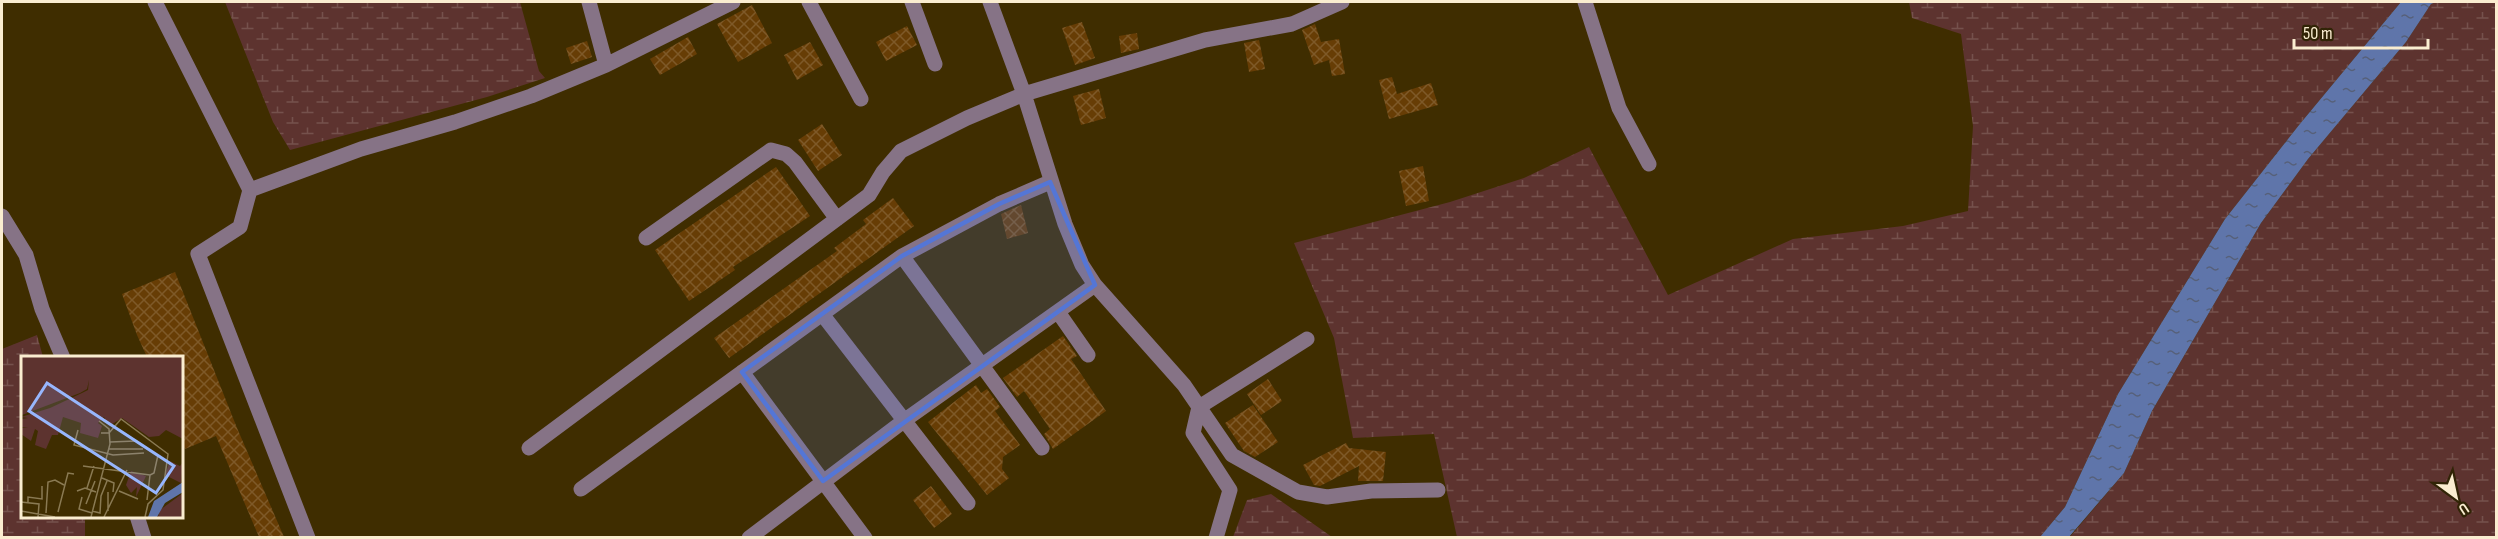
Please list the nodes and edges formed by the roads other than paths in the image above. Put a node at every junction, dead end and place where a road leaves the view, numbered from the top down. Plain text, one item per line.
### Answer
1 (155, 2) edge
2 (589, 2) edge
3 (733, 2) edge
4 (809, 2) edge
5 (912, 2) edge
6 (990, 2) edge
7 (1342, 2) edge
8 (1585, 2) edge
9 (935, 64) dead end
10 (606, 65) junction
11 (1024, 94) junction
12 (861, 99) dead end
13 (1649, 164) dead end
14 (1050, 182) junction
15 (250, 190) junction
16 (2, 216) edge
17 (837, 219) junction
18 (646, 238) dead end
19 (902, 256) junction
20 (1095, 285) junction
21 (1058, 312) junction
22 (822, 314) junction
23 (1307, 339) dead end
24 (1088, 355) dead end
25 (63, 356) edge
26 (983, 364) junction
27 (742, 372) junction
28 (1199, 407) junction
29 (905, 420) junction
30 (529, 448) dead end
31 (1042, 448) dead end
32 (823, 481) junction
33 (581, 489) dead end
34 (1438, 490) dead end
35 (968, 503) dead end
36 (138, 518) edge
37 (144, 537) edge
38 (308, 537) edge
39 (749, 537) edge
40 (865, 537) edge
41 (1216, 537) edge

1 - 15 street
2 - 10 street
3 - 10 street
4 - 12 street
5 - 9 street
6 - 11 street
7 - 11 street
8 - 13 street
10 - 15 street
11 - 14 street
11 - 17 street
14 - 19 street
14 - 20 street
15 - 38 street
16 - 25 street
17 - 18 street
17 - 30 street
19 - 22 street
19 - 26 street
20 - 21 street
20 - 28 street
21 - 24 street
21 - 26 street
22 - 27 street
22 - 29 street
23 - 28 street
26 - 29 street
26 - 31 street
27 - 32 street
27 - 33 street
28 - 34 street
28 - 41 street
29 - 32 street
29 - 35 street
32 - 39 street
32 - 40 street
36 - 37 street

